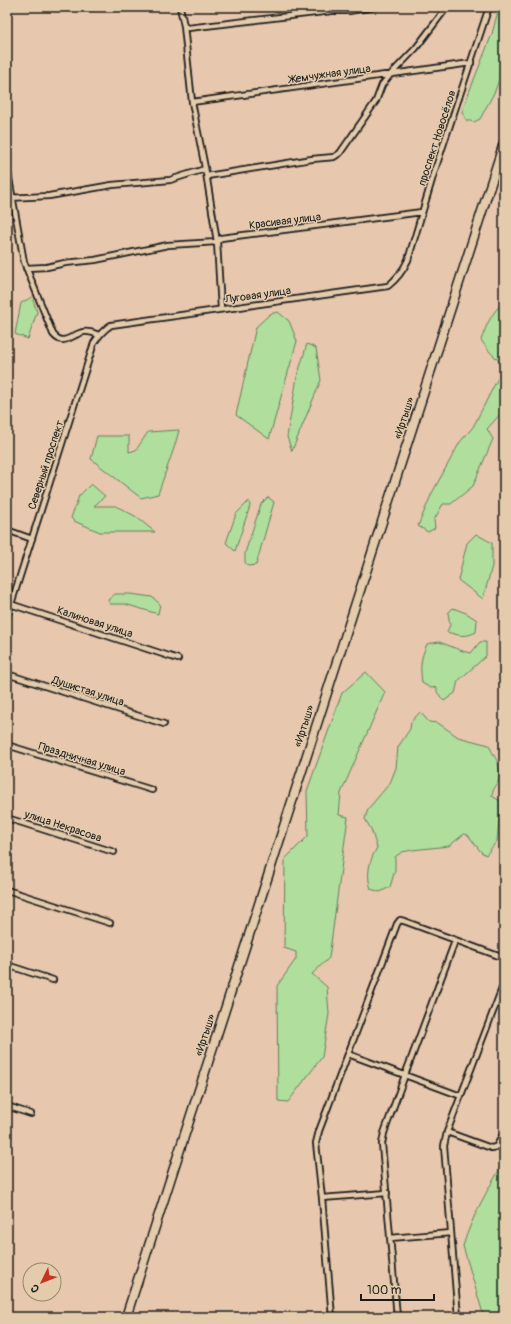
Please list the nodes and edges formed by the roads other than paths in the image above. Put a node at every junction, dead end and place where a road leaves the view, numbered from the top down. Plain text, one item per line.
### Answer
1 (180, 7) edge
2 (374, 7) edge
3 (447, 7) edge
4 (489, 7) edge
5 (184, 26) junction
6 (471, 64) junction
7 (390, 74) junction
8 (192, 102) junction
9 (504, 143) edge
10 (7, 167) edge
11 (206, 169) junction
12 (207, 176) junction
13 (13, 197) junction
14 (7, 198) edge
15 (422, 212) junction
16 (217, 242) junction
17 (26, 268) junction
18 (402, 274) joint
19 (221, 309) junction
20 (111, 325) joint
21 (99, 334) junction
22 (7, 530) edge
23 (32, 539) junction
24 (9, 604) edge
25 (7, 617) edge
26 (178, 659) dead end
27 (7, 674) edge
28 (164, 724) dead end
29 (7, 745) edge
30 (152, 790) dead end
31 (7, 818) edge
32 (114, 852) dead end
33 (7, 890) edge
34 (110, 924) dead end
35 (455, 941) junction
36 (504, 958) edge
37 (7, 965) edge
38 (53, 980) dead end
39 (504, 983) edge
40 (348, 1054) junction
41 (405, 1075) junction
42 (461, 1096) junction
43 (7, 1106) edge
44 (31, 1114) dead end
45 (447, 1132) junction
46 (504, 1133) edge
47 (387, 1193) junction
48 (322, 1198) junction
49 (451, 1233) junction
50 (390, 1238) junction
51 (126, 1317) edge
52 (332, 1317) edge
53 (397, 1317) edge
54 (458, 1317) edge

1 - 5 street
2 - 5 street
3 - 7 street
4 - 6 street, проспект Новосёлов
5 - 8 street
6 - 7 street, Жемчужная улица
6 - 15 street, проспект Новосёлов
7 - 8 street, Жемчужная улица
7 - 12 street
8 - 11 street
9 - 51 highway, «Иртыш»
10 - 13 street
11 - 12 street
11 - 13 street
12 - 16 street
13 - 14 street
13 - 17 street
15 - 16 street, Красивая улица
15 - 18 street, проспект Новосёлов
16 - 17 street, Красивая улица
16 - 19 street
17 - 21 street
18 - 19 street, Луговая улица
19 - 20 street, Луговая улица
20 - 21 street, Северный проспект
21 - 23 street, Северный проспект
22 - 23 street
23 - 24 street, Северный проспект
24 - 25 street, Северный проспект
24 - 26 street, Калиновая улица
27 - 28 street, Душистая улица
29 - 30 street, Праздничная улица
31 - 32 street, улица Некрасова
33 - 34 street
35 - 36 street
35 - 40 street
35 - 41 street
37 - 38 street
39 - 42 street
40 - 41 street
40 - 48 street
41 - 42 street
41 - 47 street
42 - 45 street
43 - 44 street
45 - 46 street
45 - 49 street
47 - 48 street
47 - 50 street
48 - 52 street
49 - 50 street
49 - 54 street
50 - 53 street

